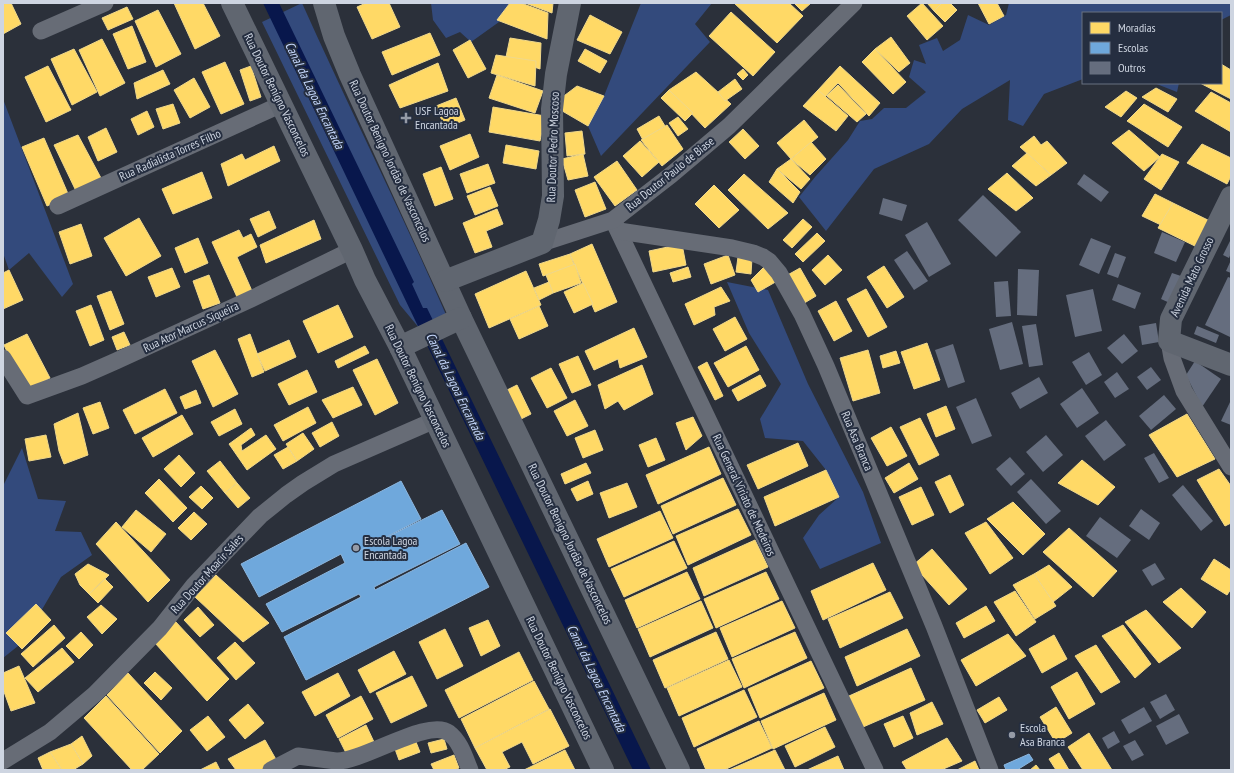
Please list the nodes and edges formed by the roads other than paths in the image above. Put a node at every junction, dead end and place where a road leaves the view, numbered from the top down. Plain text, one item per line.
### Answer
1 (105, 3) edge
2 (232, 3) edge
3 (324, 3) edge
4 (570, 3) edge
5 (854, 3) edge
6 (41, 31) dead end
7 (282, 104) junction
8 (58, 206) dead end
9 (1228, 208) edge
10 (616, 226) junction
11 (542, 243) junction
12 (352, 250) junction
13 (445, 281) junction
14 (456, 320) junction
15 (1169, 341) junction
16 (404, 345) junction
17 (3, 358) edge
18 (1231, 365) edge
19 (435, 420) junction
20 (1231, 467) edge
21 (3, 761) edge
22 (271, 770) edge
23 (470, 770) edge
24 (603, 770) edge
25 (679, 770) edge
26 (875, 770) edge
27 (990, 770) edge

1 - 6 street
2 - 7 main road, Rua Doutor Benígno Vasconcelos
3 - 13 main road, Rua Doutor Benigno Jordão de Vasconcelos
4 - 11 main road, Rua Doutor Pedro Moscoso
5 - 10 street, Rua Doutor Paulo de Biase
7 - 8 street, Rua Radialista Torres Filho
7 - 12 main road, Rua Doutor Benígno Vasconcelos
9 - 15 main road, Avenida Mato Grosso
10 - 11 street, Rua Doutor Paulo de Biase
10 - 26 street, Rua General Viriato de Medeiros
10 - 27 street, Rua Asa Branca
11 - 13 main road, Rua Doutor Paulo de Biase
12 - 16 main road, Rua Doutor Benígno Vasconcelos
12 - 17 street, Rua Ator Marcus Siqueira
13 - 14 main road, Rua Doutor Benigno Jordão de Vasconcelos
14 - 16 main road
14 - 25 main road, Rua Doutor Benigno Jordão de Vasconcelos
15 - 18 main road
15 - 20 street, Avenida Mato Grosso
16 - 19 main road, Rua Doutor Benígno Vasconcelos
19 - 21 street, Rua Doutor Moacir Sáles
19 - 24 main road, Rua Doutor Benígno Vasconcelos
22 - 23 street

